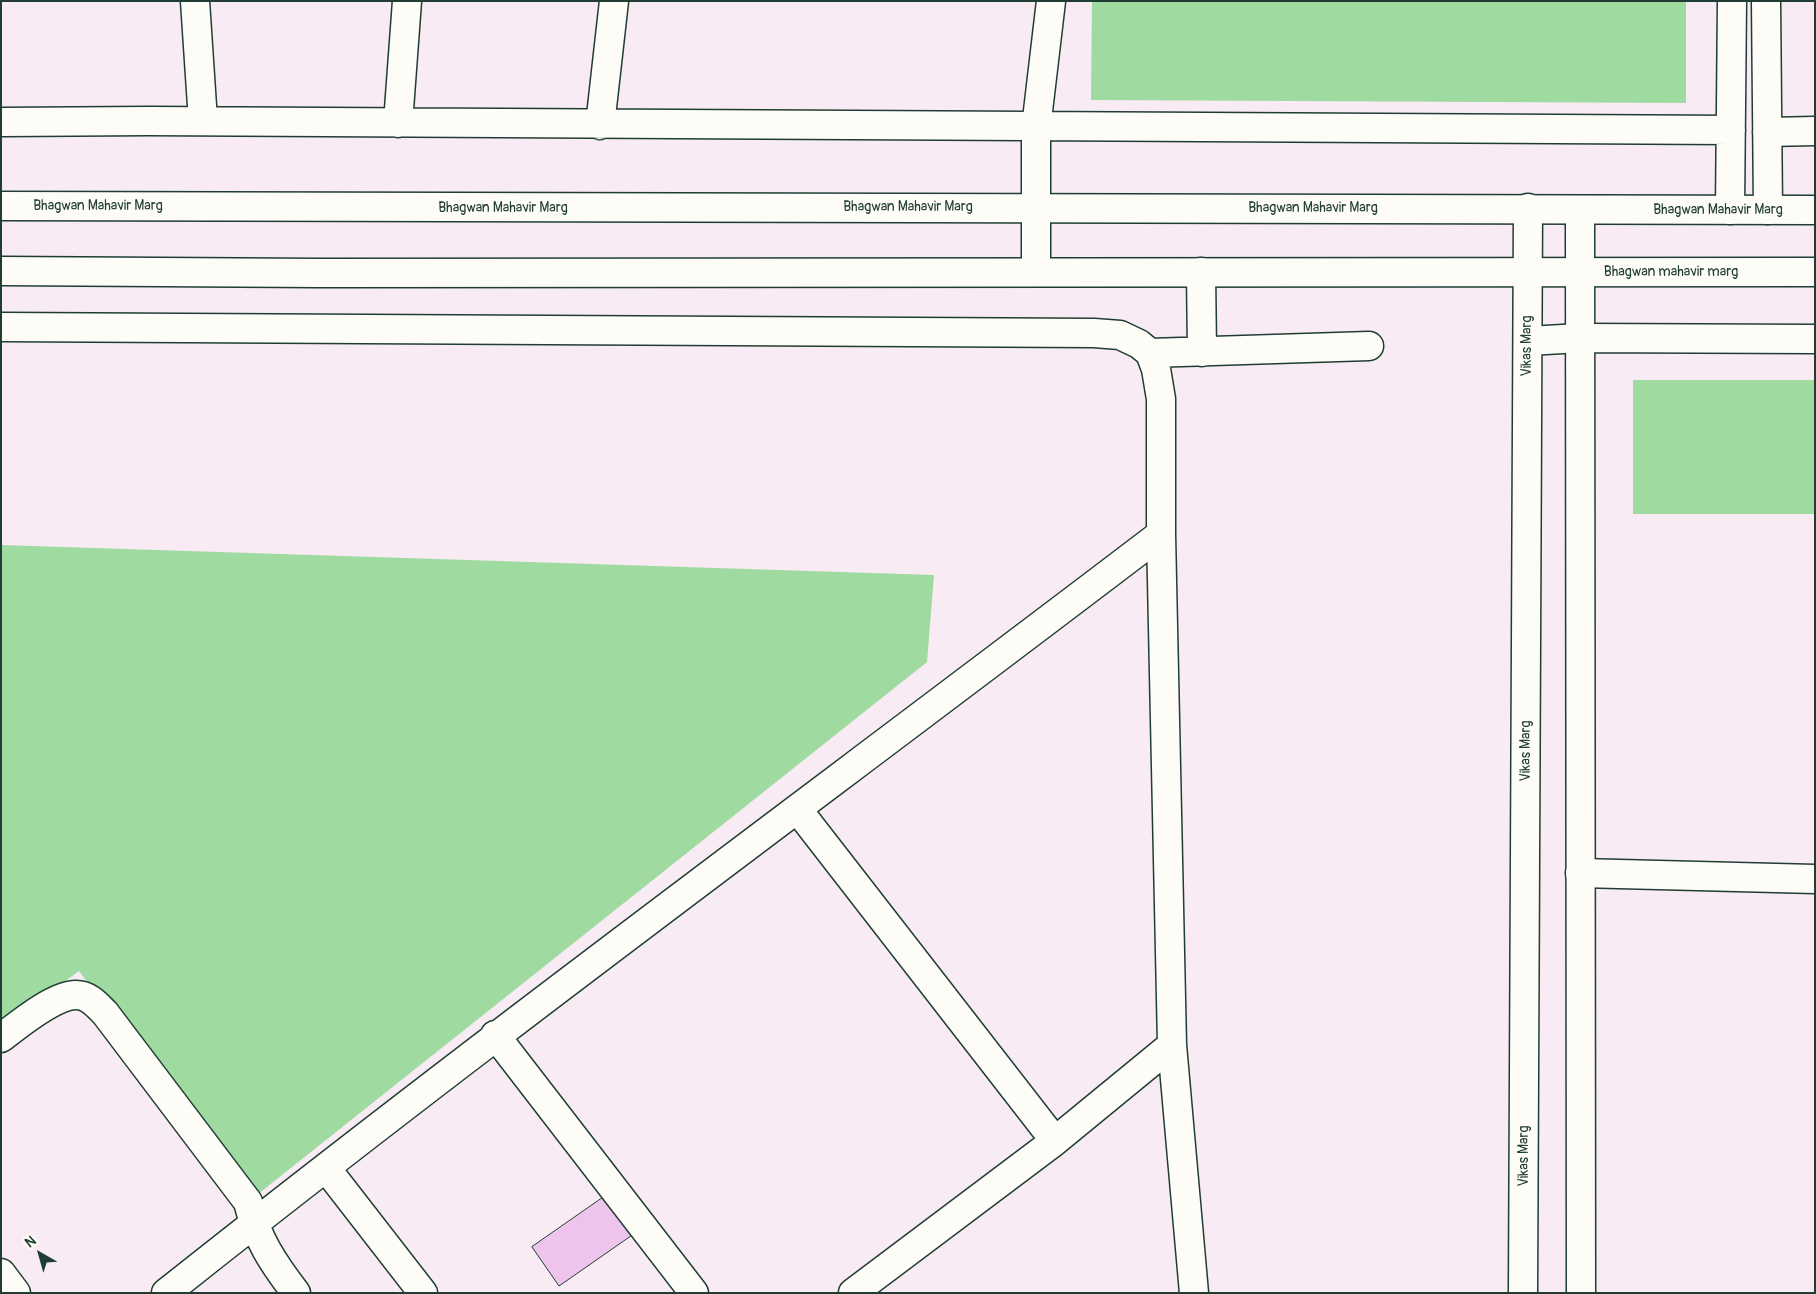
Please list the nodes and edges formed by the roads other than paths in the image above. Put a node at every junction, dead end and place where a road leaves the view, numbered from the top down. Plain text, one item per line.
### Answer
1 (196, 1) edge
2 (407, 1) edge
3 (614, 1) edge
4 (1051, 1) edge
5 (1732, 1) edge
6 (1766, 1) edge
7 (203, 121) junction
8 (1, 122) edge
9 (398, 123) junction
10 (600, 125) junction
11 (1036, 128) junction
12 (1731, 130) junction
13 (1815, 131) edge
14 (1767, 132) junction
15 (1, 206) edge
16 (1035, 208) junction
17 (1528, 208) junction
18 (1580, 210) junction
19 (1730, 210) junction
20 (1768, 210) junction
21 (1815, 210) edge
22 (1, 271) edge
23 (1036, 272) junction
24 (1201, 272) junction
25 (1527, 272) junction
26 (1580, 272) junction
27 (1815, 272) edge
28 (1, 327) edge
29 (1580, 338) junction
30 (1815, 339) edge
31 (1528, 341) junction
32 (1368, 346) dead end
33 (1202, 352) junction
34 (1150, 353) junction
35 (1161, 534) junction
36 (798, 810) junction
37 (1580, 874) junction
38 (1815, 879) edge
39 (496, 1035) junction
40 (1, 1038) edge
41 (1172, 1045) junction
42 (1055, 1140) junction
43 (326, 1168) junction
44 (253, 1224) junction
45 (1, 1273) edge
46 (16, 1293) edge
47 (166, 1293) edge
48 (296, 1293) edge
49 (423, 1293) edge
50 (694, 1293) edge
51 (853, 1293) edge
52 (1194, 1293) edge
53 (1523, 1293) edge
54 (1581, 1293) edge

1 - 7 street
2 - 9 street
3 - 10 street
4 - 11 street
5 - 12 street
6 - 14 street
7 - 8 street
7 - 9 street
9 - 10 street
10 - 11 street
11 - 12 street
11 - 16 street
12 - 19 street
13 - 14 street
14 - 20 street
15 - 16 street, Bhagwan Mahavir Marg
16 - 17 street, Bhagwan Mahavir Marg
16 - 23 street
17 - 18 street, Bhagwan Mahavir Marg
17 - 25 street, Vikas Marg
18 - 19 street, Bhagwan Mahavir Marg
18 - 26 street
19 - 20 street, Bhagwan Mahavir Marg
20 - 21 street, Bhagwan Mahavir Marg
22 - 23 street
23 - 24 street
24 - 25 street
24 - 33 street
25 - 26 street, Bhagwan mahavir marg
25 - 31 street, Vikas Marg
26 - 27 street, Bhagwan mahavir marg
26 - 29 street
28 - 34 street
29 - 30 street
29 - 31 street
29 - 37 street
31 - 53 street, Vikas Marg
32 - 33 street
33 - 34 street
34 - 35 street
35 - 36 street
35 - 41 street
36 - 39 street
36 - 42 street
37 - 38 street
37 - 54 street
39 - 43 street
39 - 50 street
40 - 44 street
41 - 42 street
41 - 52 street
42 - 51 street
43 - 44 street
43 - 49 street
44 - 47 street
44 - 48 street
45 - 46 street

